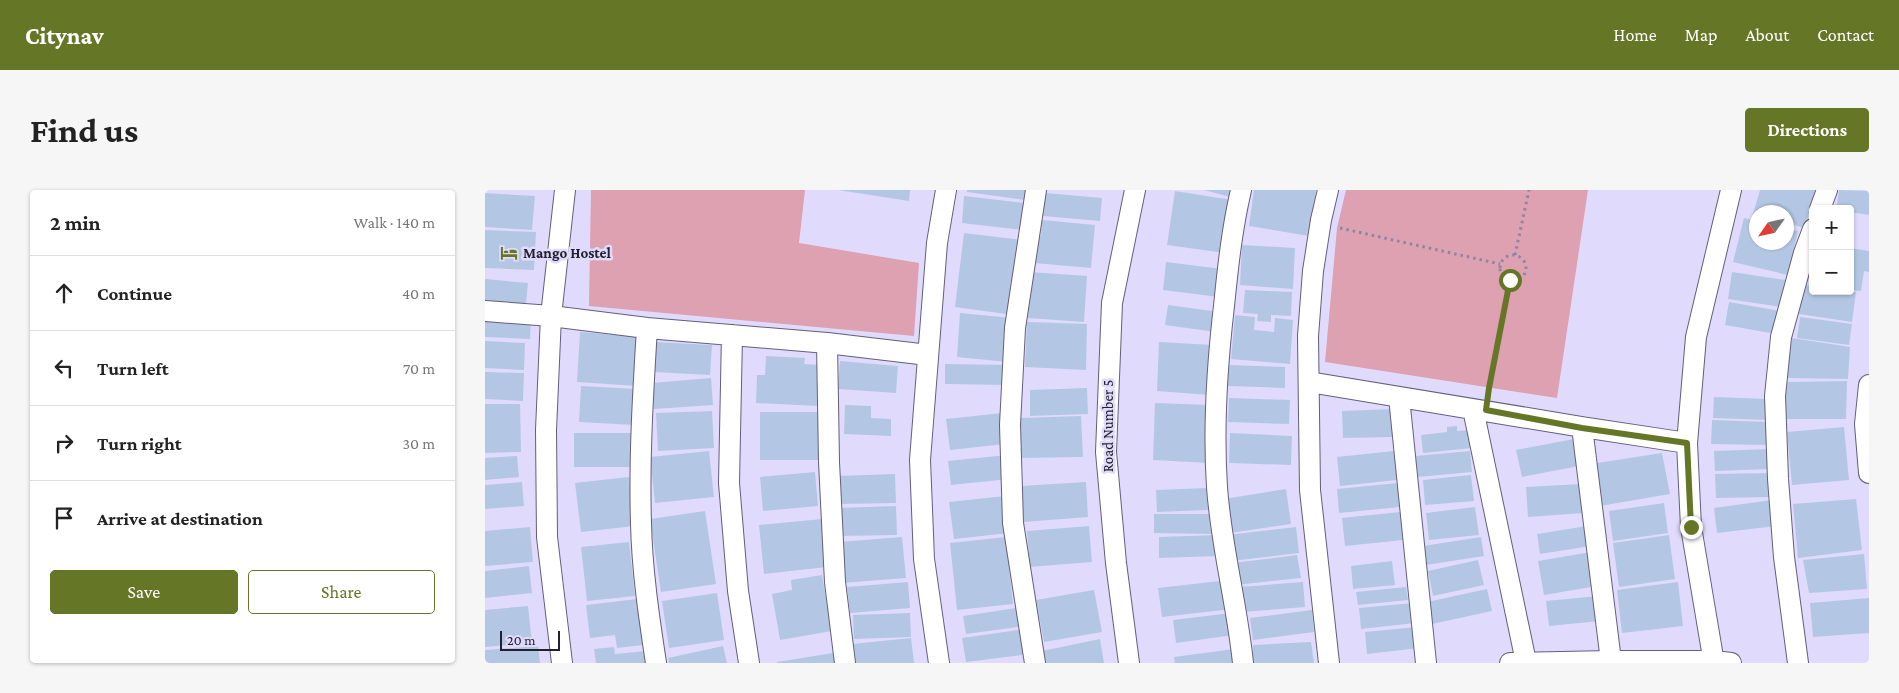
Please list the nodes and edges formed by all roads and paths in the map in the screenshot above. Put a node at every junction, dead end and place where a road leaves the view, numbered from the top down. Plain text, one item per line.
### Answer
1 (565, 190) edge
2 (946, 190) edge
3 (1036, 190) edge
4 (1135, 190) edge
5 (1241, 190) edge
6 (1328, 190) edge
7 (1529, 190) edge
8 (1731, 190) edge
9 (1827, 190) edge
10 (1821, 205) edge
11 (1321, 220) junction
12 (1809, 240) edge
13 (1515, 255) junction
14 (1500, 264) junction
15 (1510, 280) junction
16 (485, 311) edge
17 (551, 316) junction
18 (647, 328) junction
19 (732, 335) junction
20 (827, 343) junction
21 (928, 355) junction
22 (1309, 382) junction
23 (1869, 385) edge
24 (1399, 397) junction
25 (1479, 410) junction
26 (1582, 428) junction
27 (1687, 443) junction
28 (1869, 473) edge
29 (1611, 661) junction
30 (1518, 662) edge
31 (1720, 662) edge
32 (562, 663) edge
33 (656, 663) edge
34 (749, 663) edge
35 (845, 663) edge
36 (939, 663) edge
37 (1035, 663) edge
38 (1129, 663) edge
39 (1243, 663) edge
40 (1329, 663) edge
41 (1426, 663) edge
42 (1798, 663) edge

1 - 17 street
2 - 21 street
3 - 37 street
4 - 38 street, Road Number 5
5 - 39 street
6 - 11 street
7 - 13 path
8 - 27 street
9 - 10 street
11 - 14 path
11 - 22 street
12 - 42 street
13 - 14 path
13 - 15 path
14 - 15 path
15 - 25 path
16 - 17 street
17 - 18 street
17 - 32 street
18 - 19 street
18 - 33 street
19 - 20 street
19 - 34 street
20 - 21 street
20 - 35 street
21 - 36 street
22 - 24 street
22 - 40 street
23 - 28 street
24 - 25 street
24 - 41 street
25 - 26 street
25 - 30 street
26 - 27 street
26 - 29 street
27 - 31 street
29 - 30 street
29 - 31 street

